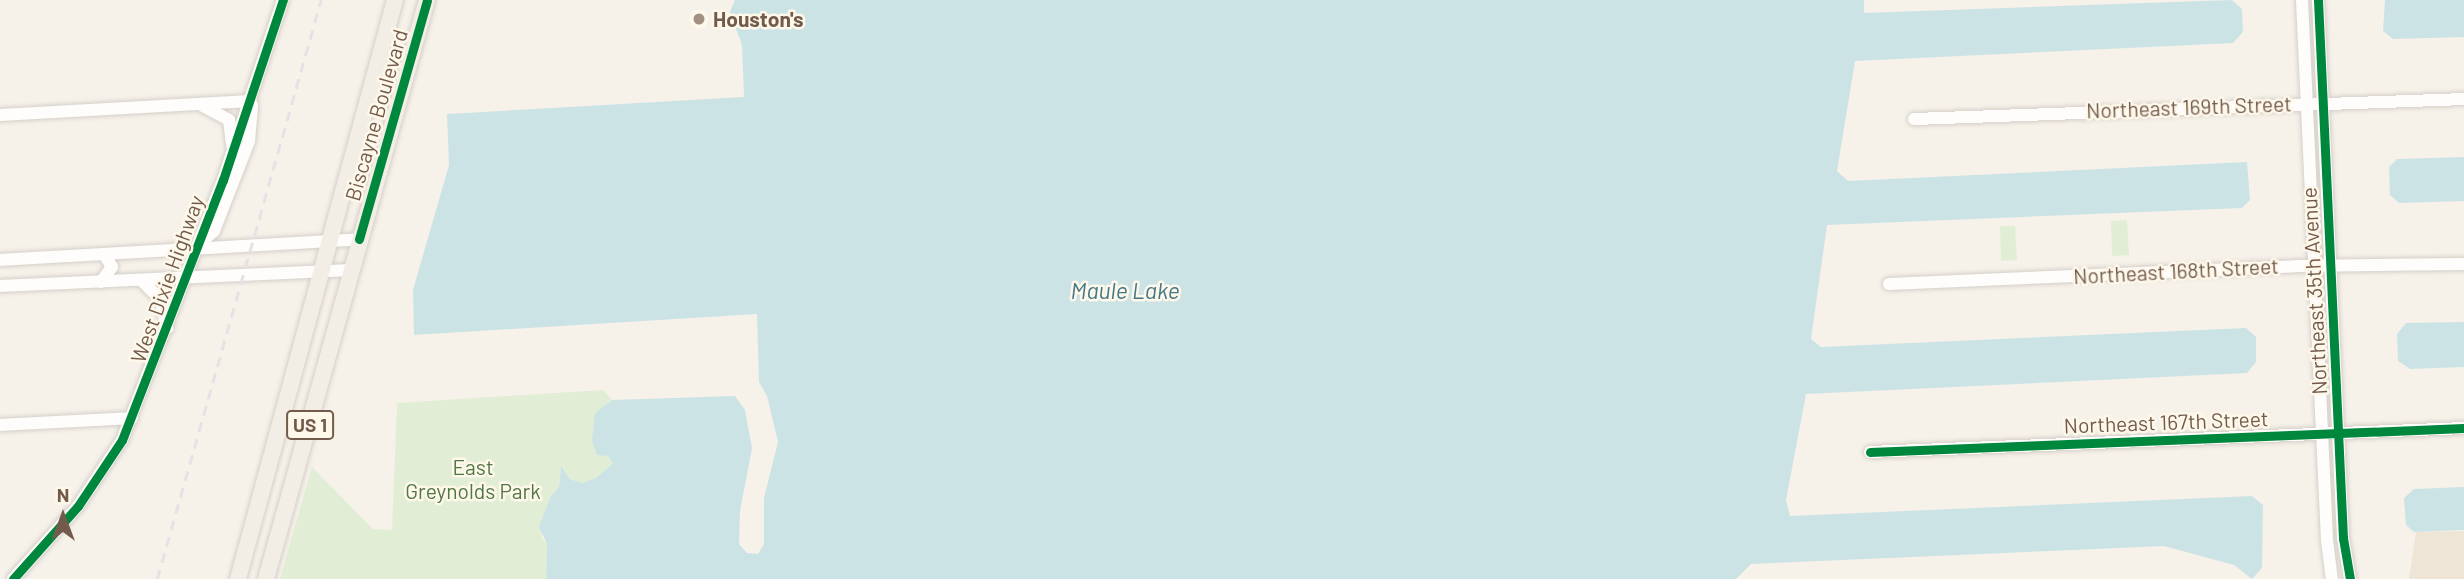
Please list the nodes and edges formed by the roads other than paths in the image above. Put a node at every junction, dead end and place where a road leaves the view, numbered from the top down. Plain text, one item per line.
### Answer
1 (283, 0) edge
2 (395, 0) edge
3 (427, 0) edge
4 (2302, 0) edge
5 (2318, 0) edge
6 (2464, 99) edge
7 (251, 101) junction
8 (2306, 102) junction
9 (194, 103) junction
10 (2323, 103) junction
11 (0, 115) edge
12 (1914, 119) dead end
13 (232, 152) junction
14 (359, 239) junction
15 (331, 240) junction
16 (196, 247) junction
17 (132, 252) junction
18 (104, 254) junction
19 (0, 260) edge
20 (2464, 264) edge
21 (2314, 267) junction
22 (2330, 268) junction
23 (351, 270) junction
24 (324, 271) junction
25 (185, 277) junction
26 (141, 280) junction
27 (125, 281) junction
28 (101, 282) junction
29 (1889, 284) dead end
30 (0, 286) edge
31 (167, 328) junction
32 (132, 418) junction
33 (0, 425) edge
34 (2464, 428) edge
35 (2338, 432) junction
36 (2321, 433) junction
37 (1870, 452) dead end
38 (13, 579) edge
39 (238, 579) edge
40 (266, 579) edge
41 (2332, 579) edge
42 (2350, 579) edge

1 - 7 street, West Dixie Highway
2 - 15 main road, Biscayne Boulevard / US 1
3 - 14 main road, Biscayne Boulevard / US 1
4 - 8 street, Northeast 35th Avenue
5 - 10 street, Northeast 35th Avenue
6 - 10 street, Northeast 169th Street
7 - 9 street
7 - 13 street, West Dixie Highway
7 - 16 street, West Dixie Highway
8 - 10 street, Northeast 169th Street
8 - 12 street, Northeast 169th Street
8 - 21 street, Northeast 35th Avenue
9 - 11 street
9 - 13 street
10 - 22 street, Northeast 35th Avenue
13 - 16 street, West Dixie Highway
14 - 15 street
14 - 23 main road, Biscayne Boulevard / US 1
15 - 16 street
15 - 24 main road, Biscayne Boulevard / US 1
16 - 17 street
16 - 25 street, West Dixie Highway
17 - 18 street
17 - 27 street
18 - 19 street
18 - 28 street
20 - 22 street, Northeast 168th Street
21 - 22 street, Northeast 168th Street
21 - 29 street, Northeast 168th Street
21 - 36 street, Northeast 35th Avenue
22 - 35 street, Northeast 35th Avenue
23 - 24 street
23 - 40 main road, Biscayne Boulevard / US 1
24 - 25 street
24 - 39 main road, Biscayne Boulevard / US 1
25 - 26 street
25 - 31 street, West Dixie Highway
26 - 27 street
26 - 31 street
27 - 28 street
28 - 30 street
31 - 32 street, West Dixie Highway
32 - 33 street
32 - 38 street, West Dixie Highway
34 - 35 street, Northeast 167th Street
35 - 36 street, Northeast 167th Street
35 - 42 street, Northeast 35th Avenue
36 - 37 street, Northeast 167th Street
36 - 41 street, Northeast 35th Avenue

